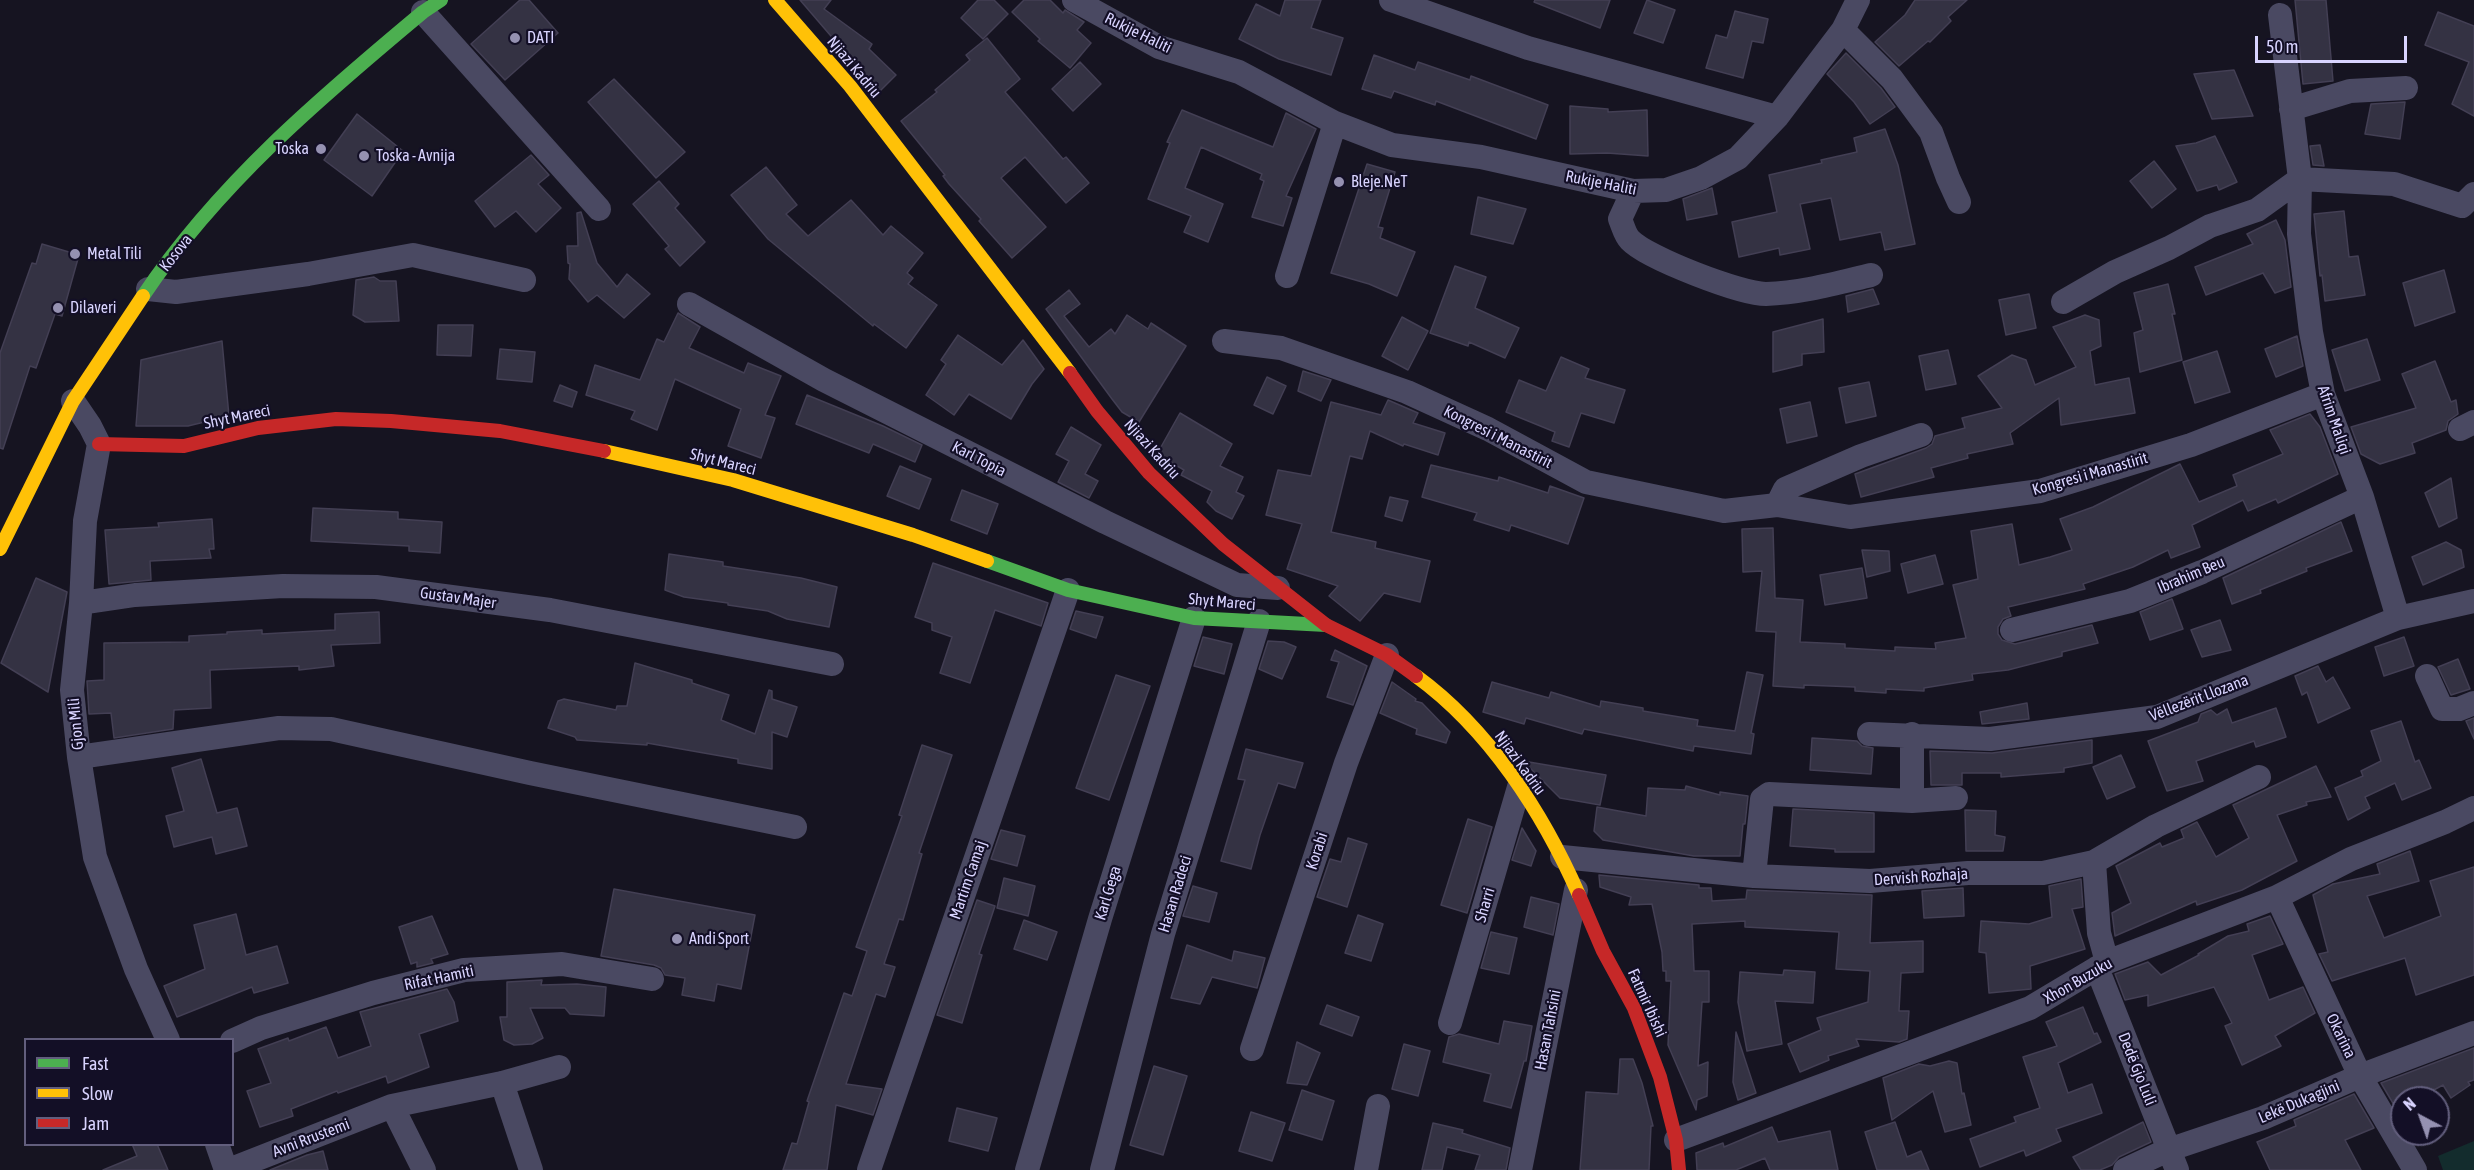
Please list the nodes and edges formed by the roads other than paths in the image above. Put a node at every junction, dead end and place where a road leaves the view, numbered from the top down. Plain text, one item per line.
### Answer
1 (775, 0) edge
2 (1074, 0) edge
3 (1390, 0) edge
4 (1858, 0) edge
5 (432, 6) edge
6 (2280, 15) dead end
7 (1843, 30) junction
8 (2406, 88) dead end
9 (2291, 110) junction
10 (1776, 117) junction
11 (1335, 123) junction
12 (2300, 179) junction
13 (1633, 191) junction
14 (2474, 194) edge
15 (1959, 202) dead end
16 (599, 209) dead end
17 (1871, 275) dead end
18 (1287, 276) dead end
19 (524, 280) dead end
20 (148, 289) junction
21 (2063, 302) dead end
22 (689, 304) dead end
23 (1224, 341) dead end
24 (2323, 394) junction
25 (73, 401) junction
26 (1920, 435) dead end
27 (99, 444) junction
28 (2362, 497) junction
29 (1777, 505) junction
30 (0, 549) edge
31 (1278, 588) junction
32 (1068, 590) junction
33 (2474, 601) edge
34 (81, 603) junction
35 (1194, 618) junction
36 (2398, 618) junction
37 (1259, 621) junction
38 (1326, 625) junction
39 (2012, 630) dead end
40 (1387, 655) junction
41 (832, 664) dead end
42 (2427, 676) dead end
43 (2474, 703) edge
44 (1869, 734) dead end
45 (1912, 734) junction
46 (79, 757) junction
47 (2259, 777) dead end
48 (1519, 787) junction
49 (1956, 798) dead end
50 (1912, 801) junction
51 (2474, 808) edge
52 (795, 827) dead end
53 (1562, 857) junction
54 (2094, 862) junction
55 (1754, 876) junction
56 (1576, 890) junction
57 (2277, 897) junction
58 (2102, 965) junction
59 (652, 979) dead end
60 (1450, 1023) dead end
61 (2474, 1033) edge
62 (167, 1038) edge
63 (234, 1040) edge
64 (1252, 1049) dead end
65 (559, 1067) dead end
66 (2360, 1076) junction
67 (502, 1083) junction
68 (392, 1106) junction
69 (1378, 1106) dead end
70 (1676, 1140) junction
71 (218, 1146) edge
72 (2173, 1160) edge
73 (228, 1170) edge
74 (424, 1170) edge
75 (531, 1170) edge
76 (869, 1170) edge
77 (1027, 1170) edge
78 (1102, 1170) edge
79 (1366, 1170) edge
80 (1520, 1170) edge
81 (1679, 1170) edge
82 (2125, 1170) edge
83 (2415, 1170) edge

1 - 31 street, Njiazi Kadriu
2 - 11 street, Rukije Haliti
3 - 10 street
4 - 7 street, Rukije Haliti
5 - 16 street, Kosova
5 - 20 street, Kosova
6 - 9 street, Afrim Maliqi
7 - 10 street, Rukije Haliti
7 - 15 street
8 - 9 street
9 - 12 street, Afrim Maliqi
10 - 13 street, Rukije Haliti
11 - 13 street, Rukije Haliti
11 - 18 street
12 - 14 street
12 - 21 street
12 - 24 street, Afrim Maliqi
13 - 17 street
19 - 20 street
20 - 25 street, Kosova
22 - 31 street, Karl Topia
23 - 29 street, Kongresi i Manastirit
24 - 28 street, Afrim Maliqi
24 - 29 street, Kongresi i Manastirit
25 - 27 street
25 - 30 street, Kosova
26 - 29 street
27 - 32 street, Shyt Mareci
27 - 34 street, Gjon Mili
28 - 36 street, Afrim Maliqi
28 - 39 street, Ibrahim Beu
31 - 38 street, Njiazi Kadriu
32 - 35 street, Shyt Mareci
32 - 76 street, Martim Camaj
33 - 36 street, Vëllezërit Llozana
34 - 41 street, Gustav Majer
34 - 46 street, Gjon Mili
35 - 37 street, Shyt Mareci
35 - 77 street, Karl Gega
36 - 45 street, Vëllezërit Llozana
37 - 38 street, Shyt Mareci
37 - 78 street, Hasan Radeci
38 - 40 street, Njiazi Kadriu
40 - 48 street, Njiazi Kadriu
40 - 64 street, Korabi
42 - 43 street
44 - 45 street, Vëllezërit Llozana
45 - 50 street
46 - 52 street
46 - 62 street, Gjon Mili
47 - 54 street, Dervish Rozhaja
48 - 53 street, Njiazi Kadriu
48 - 60 street, Sharri
49 - 50 street
50 - 55 street
51 - 57 street, Xhon Buzuku
53 - 55 street, Dervish Rozhaja
53 - 56 street, Fatmir Ibishi
54 - 55 street, Dervish Rozhaja
54 - 58 street, Dedë Gjo Luli
56 - 70 street, Fatmir Ibishi
56 - 80 street, Hasan Tahsini
57 - 58 street, Xhon Buzuku
57 - 66 street, Okarina
58 - 70 street, Xhon Buzuku
58 - 72 street, Dedë Gjo Luli
59 - 63 street, Rifat Hamiti
61 - 66 street, Lekë Dukagjini
65 - 67 street, Avni Rrustemi
66 - 72 street, Lekë Dukagjini
66 - 83 street, Okarina
67 - 68 street, Avni Rrustemi
67 - 75 street
68 - 73 street, Avni Rrustemi
68 - 74 street
69 - 79 street
70 - 81 street, Fatmir Ibishi
71 - 73 street
72 - 82 street, Lekë Dukagjini

